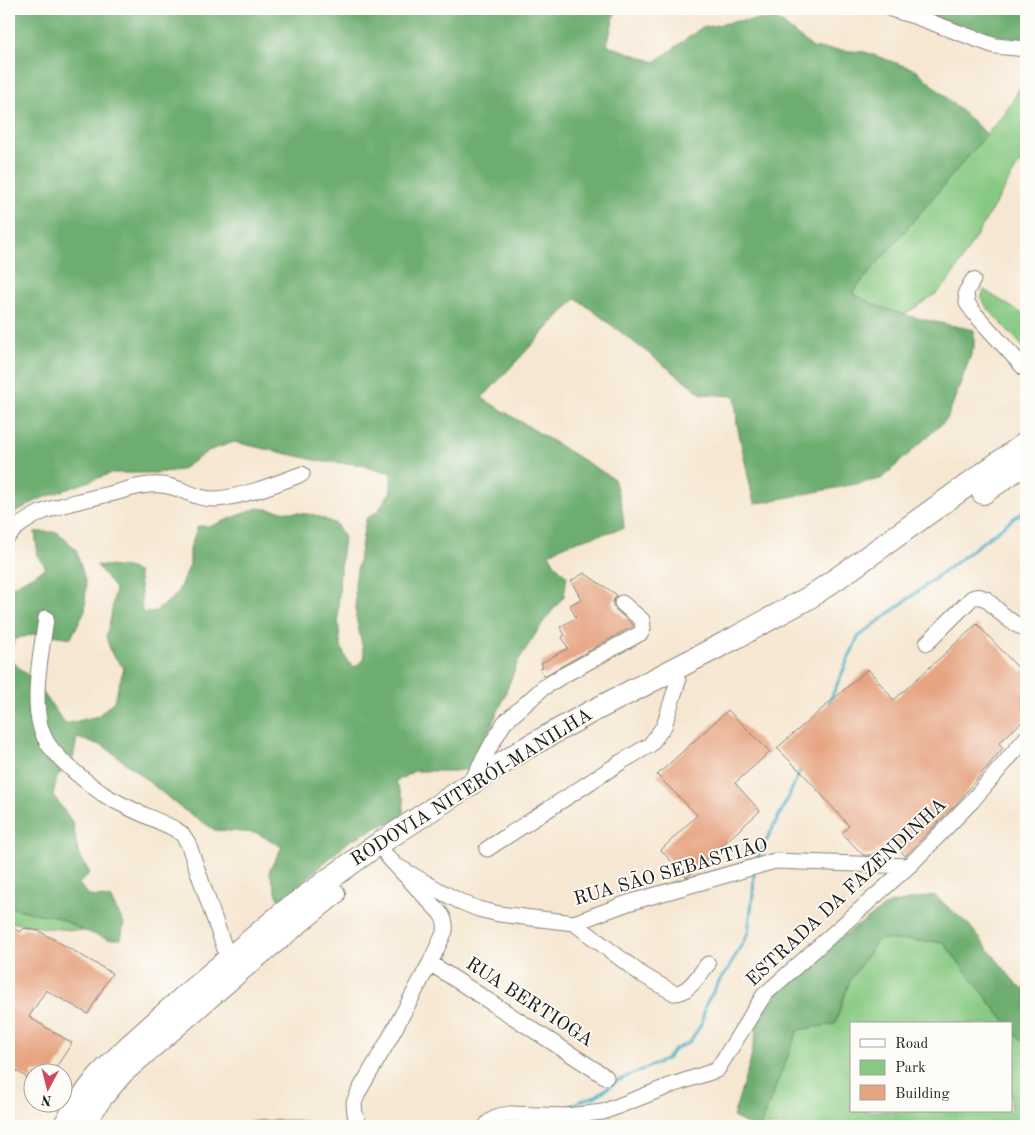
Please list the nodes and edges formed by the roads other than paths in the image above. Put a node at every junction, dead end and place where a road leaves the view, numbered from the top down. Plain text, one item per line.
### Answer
1 (891, 9) edge
2 (1026, 49) edge
3 (973, 280) dead end
4 (1026, 370) edge
5 (1026, 443) edge
6 (1026, 463) edge
7 (302, 474) dead end
8 (9, 535) edge
9 (622, 603) dead end
10 (46, 618) dead end
11 (1026, 628) edge
12 (928, 643) dead end
13 (678, 681) junction
14 (1026, 738) edge
15 (471, 784) junction
16 (488, 849) dead end
17 (392, 861) junction
18 (909, 866) junction
19 (574, 923) junction
20 (228, 958) junction
21 (430, 963) junction
22 (708, 964) dead end
23 (606, 1077) dead end
24 (64, 1126) edge
25 (82, 1126) edge
26 (361, 1126) edge
27 (486, 1126) edge

1 - 2 street
3 - 4 street
5 - 15 highway, RODOVIA NITERÓI-MANILHA
6 - 13 highway, RODOVIA NITERÓI-MANILHA
7 - 8 street
9 - 15 street
10 - 20 street
11 - 12 street
13 - 16 street
13 - 17 highway, RODOVIA NITERÓI-MANILHA
14 - 18 street, ESTRADA DA FAZENDINHA
15 - 20 highway, RODOVIA NITERÓI-MANILHA
17 - 19 street, RUA SÃO SEBASTIÃO
17 - 21 street
17 - 25 highway, RODOVIA NITERÓI-MANILHA
18 - 19 street, RUA SÃO SEBASTIÃO
18 - 27 street, ESTRADA DA FAZENDINHA
19 - 22 street
20 - 24 highway, RODOVIA NITERÓI-MANILHA
21 - 23 street, RUA BERTIOGA
21 - 26 street

